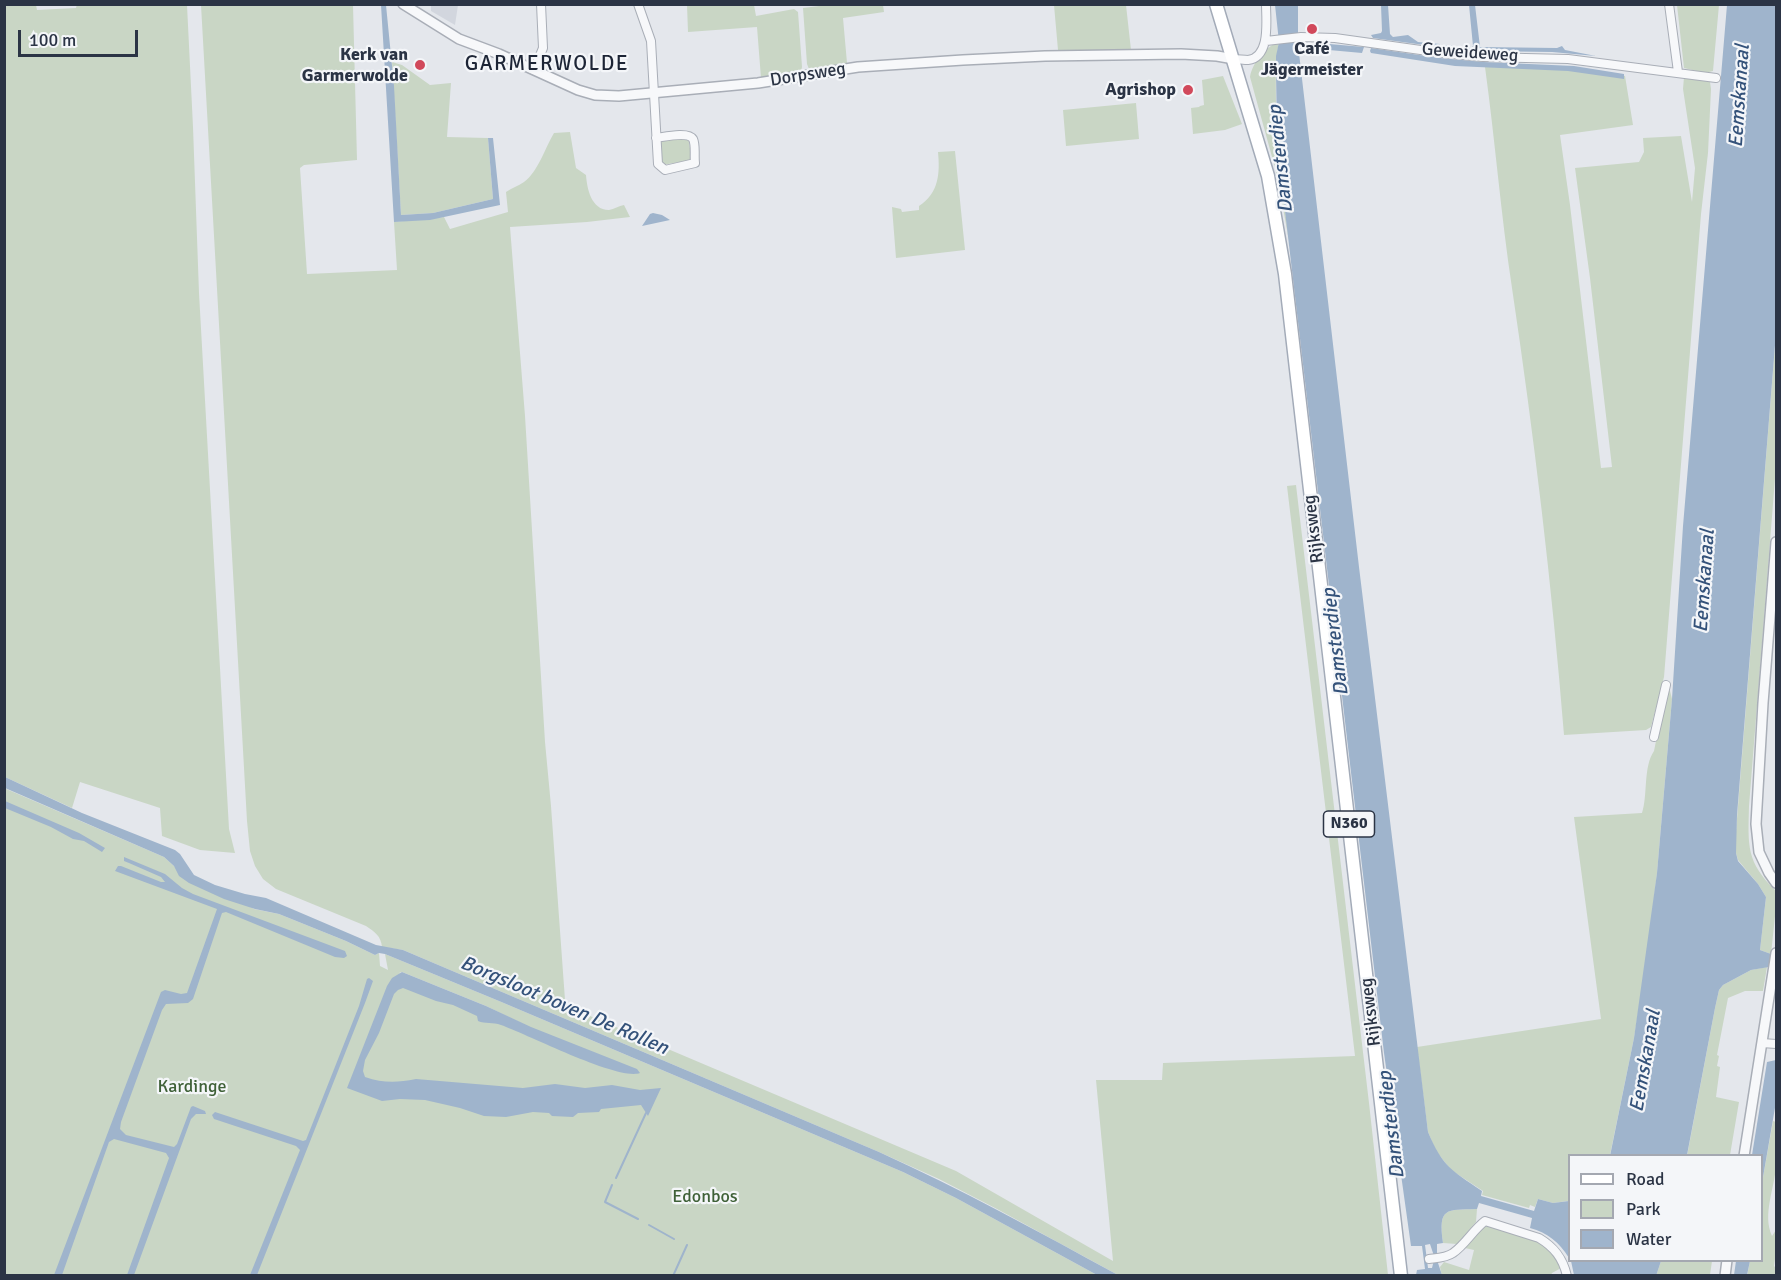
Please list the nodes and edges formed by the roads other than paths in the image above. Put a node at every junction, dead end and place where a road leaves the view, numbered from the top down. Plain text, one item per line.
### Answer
1 (403, 4) edge
2 (541, 4) edge
3 (638, 4) edge
4 (1216, 4) edge
5 (1266, 4) edge
6 (1669, 4) edge
7 (1266, 40) junction
8 (1234, 59) junction
9 (534, 70) junction
10 (1678, 72) junction
11 (1716, 78) dead end
12 (653, 93) junction
13 (656, 138) junction
14 (1776, 542) edge
15 (1666, 685) dead end
16 (1654, 737) dead end
17 (1776, 883) edge
18 (1776, 955) edge
19 (1762, 1043) junction
20 (1776, 1044) edge
21 (1744, 1154) edge
22 (1429, 1259) dead end
23 (1401, 1275) edge
24 (1568, 1275) edge

1 - 9 street, Dorpsweg
2 - 9 street
3 - 12 street
4 - 8 main road, Rijksweg / N360
5 - 7 street
6 - 10 street
7 - 8 street
7 - 10 street, Geweideweg
8 - 12 street, Dorpsweg
8 - 23 main road, Rijksweg / N360
9 - 12 street, Dorpsweg
10 - 11 street, Geweideweg
12 - 13 street
13 - 13 street
14 - 17 street
15 - 16 street
18 - 19 street
19 - 20 street
19 - 21 street
22 - 24 street

